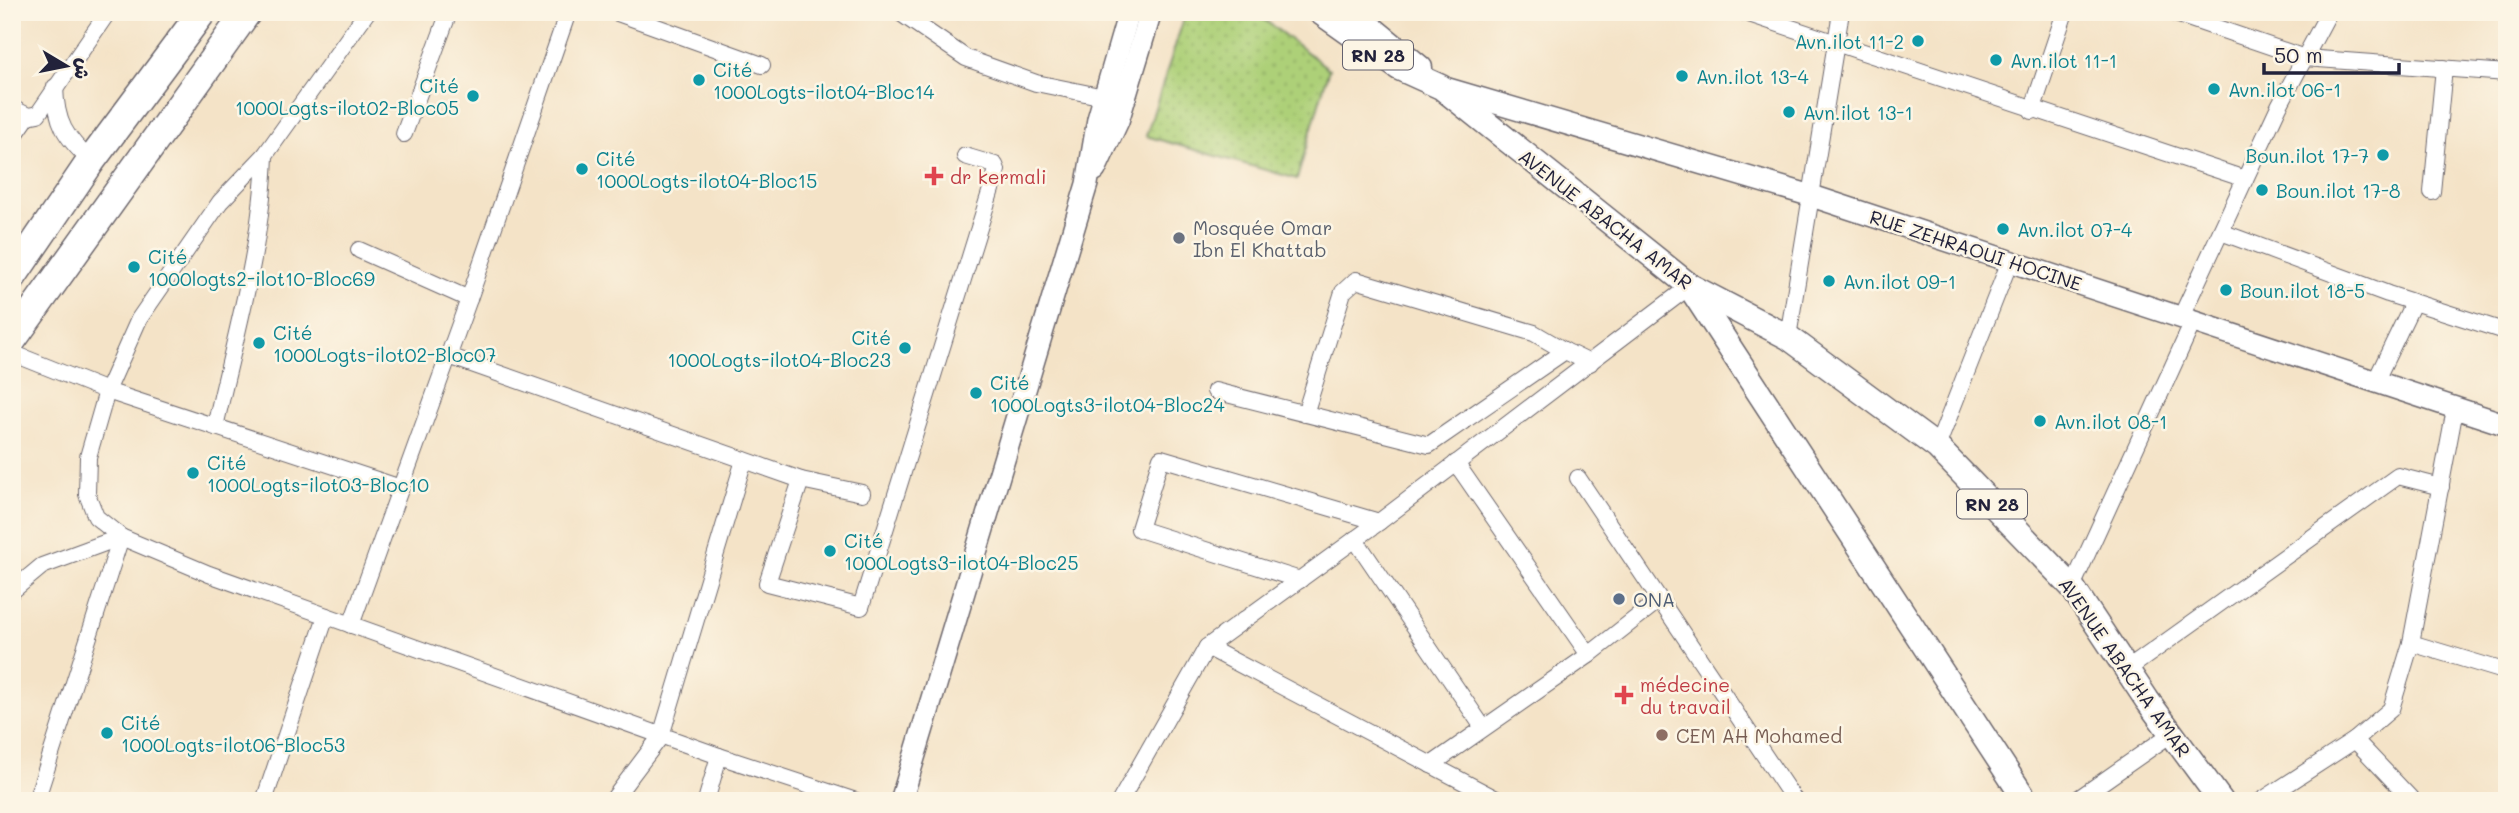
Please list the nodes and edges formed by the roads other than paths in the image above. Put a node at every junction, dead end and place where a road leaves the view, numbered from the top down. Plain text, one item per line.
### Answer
1 (108, 12) edge
2 (202, 12) edge
3 (247, 12) edge
4 (368, 12) edge
5 (449, 12) edge
6 (568, 12) edge
7 (615, 12) edge
8 (899, 12) edge
9 (1129, 12) edge
10 (1151, 12) edge
11 (1320, 12) edge
12 (1352, 12) edge
13 (1743, 12) edge
14 (1841, 12) edge
15 (2066, 12) edge
16 (2170, 12) edge
17 (2329, 12) edge
18 (1836, 44) junction
19 (2305, 58) junction
20 (762, 65) dead end
21 (2444, 68) junction
22 (2507, 73) edge
23 (55, 87) junction
24 (1441, 87) junction
25 (1104, 99) junction
26 (1126, 99) junction
27 (12, 108) edge
28 (2032, 111) junction
29 (28, 116) junction
30 (404, 134) dead end
31 (12, 139) edge
32 (265, 155) junction
33 (965, 156) dead end
34 (91, 161) junction
35 (2245, 179) junction
36 (1087, 184) junction
37 (2432, 192) dead end
38 (1812, 196) junction
39 (2221, 232) junction
40 (359, 250) dead end
41 (2010, 261) junction
42 (12, 277) edge
43 (1689, 286) junction
44 (469, 299) junction
45 (2413, 303) junction
46 (2187, 319) junction
47 (2507, 332) edge
48 (1788, 337) junction
49 (12, 340) edge
50 (1565, 351) junction
51 (12, 353) edge
52 (449, 356) junction
53 (1590, 363) junction
54 (2375, 382) junction
55 (107, 391) junction
56 (1215, 391) dead end
57 (2455, 409) junction
58 (1305, 414) junction
59 (2507, 425) edge
60 (215, 427) junction
61 (1937, 447) junction
62 (744, 460) junction
63 (1456, 463) junction
64 (1578, 478) dead end
65 (801, 480) junction
66 (2441, 487) junction
67 (401, 488) junction
68 (862, 493) dead end
69 (1379, 522) junction
70 (121, 537) junction
71 (1355, 539) junction
72 (1300, 580) junction
73 (2072, 587) junction
74 (12, 591) edge
75 (1659, 600) junction
76 (326, 616) junction
77 (351, 625) junction
78 (2411, 643) junction
79 (1207, 647) junction
80 (1589, 655) junction
81 (2128, 669) junction
82 (2507, 672) edge
83 (1482, 726) junction
84 (2171, 733) junction
85 (661, 736) junction
86 (2356, 740) junction
87 (719, 756) junction
88 (1431, 765) junction
89 (36, 801) edge
90 (264, 801) edge
91 (612, 801) edge
92 (706, 801) edge
93 (856, 801) edge
94 (901, 801) edge
95 (1120, 801) edge
96 (1500, 801) edge
97 (1795, 801) edge
98 (2026, 801) edge
99 (2075, 801) edge
100 (2221, 801) edge
101 (2261, 801) edge
102 (2413, 801) edge

1 - 23 street
2 - 34 highway
3 - 49 highway
4 - 32 street
5 - 30 street
6 - 44 street
7 - 20 street
8 - 25 street
9 - 25 street
10 - 26 street
11 - 24 main road, AVENUE ABACHA AMAR / RN 28
12 - 24 main road
13 - 18 street
14 - 18 street
15 - 28 street
16 - 19 street
17 - 19 street
18 - 28 street
18 - 38 street
19 - 21 street
19 - 35 street
21 - 22 street
21 - 37 street
23 - 29 street
23 - 34 street
24 - 38 street, RUE ZEHRAOUI HOCINE
24 - 43 main road, AVENUE ABACHA AMAR / RN 28
25 - 26 street
25 - 36 street
26 - 36 street
27 - 29 street
28 - 35 street
29 - 31 street
32 - 55 street
32 - 60 street
33 - 65 street
34 - 42 highway
35 - 39 street
36 - 94 street
38 - 41 street, RUE ZEHRAOUI HOCINE
38 - 48 street
39 - 45 street
39 - 46 street
40 - 44 street
41 - 46 street, RUE ZEHRAOUI HOCINE
41 - 61 street
43 - 48 main road, AVENUE ABACHA AMAR / RN 28
43 - 53 street
43 - 98 main road
44 - 52 street
45 - 47 street
45 - 54 street
46 - 54 street, RUE ZEHRAOUI HOCINE
46 - 73 street
48 - 61 main road, AVENUE ABACHA AMAR / RN 28
50 - 53 street
50 - 58 street
50 - 58 street
51 - 55 street
52 - 62 street
52 - 67 street
53 - 63 street
54 - 57 street, RUE ZEHRAOUI HOCINE
55 - 60 street
55 - 70 street
56 - 58 street
57 - 59 street, RUE ZEHRAOUI HOCINE
57 - 66 street
60 - 67 street
61 - 73 main road, AVENUE ABACHA AMAR / RN 28
62 - 65 street
62 - 85 street
63 - 69 street
63 - 80 street
64 - 75 street
65 - 68 street
66 - 78 street
66 - 81 street
67 - 77 street
69 - 71 street
69 - 72 street
70 - 74 street
70 - 76 street
70 - 89 street
71 - 72 street
71 - 83 street
72 - 79 street
73 - 81 main road, AVENUE ABACHA AMAR / RN 28
75 - 80 street
75 - 97 street
76 - 77 street
76 - 90 street
77 - 85 street
78 - 82 street
78 - 86 street
79 - 88 street
79 - 95 street
80 - 83 street
81 - 84 main road, AVENUE ABACHA AMAR / RN 28
83 - 88 street
84 - 99 street
84 - 100 main road, AVENUE ABACHA AMAR / RN 28
85 - 87 street
85 - 91 street
86 - 101 street
86 - 102 street
87 - 92 street
87 - 93 street
88 - 96 street

